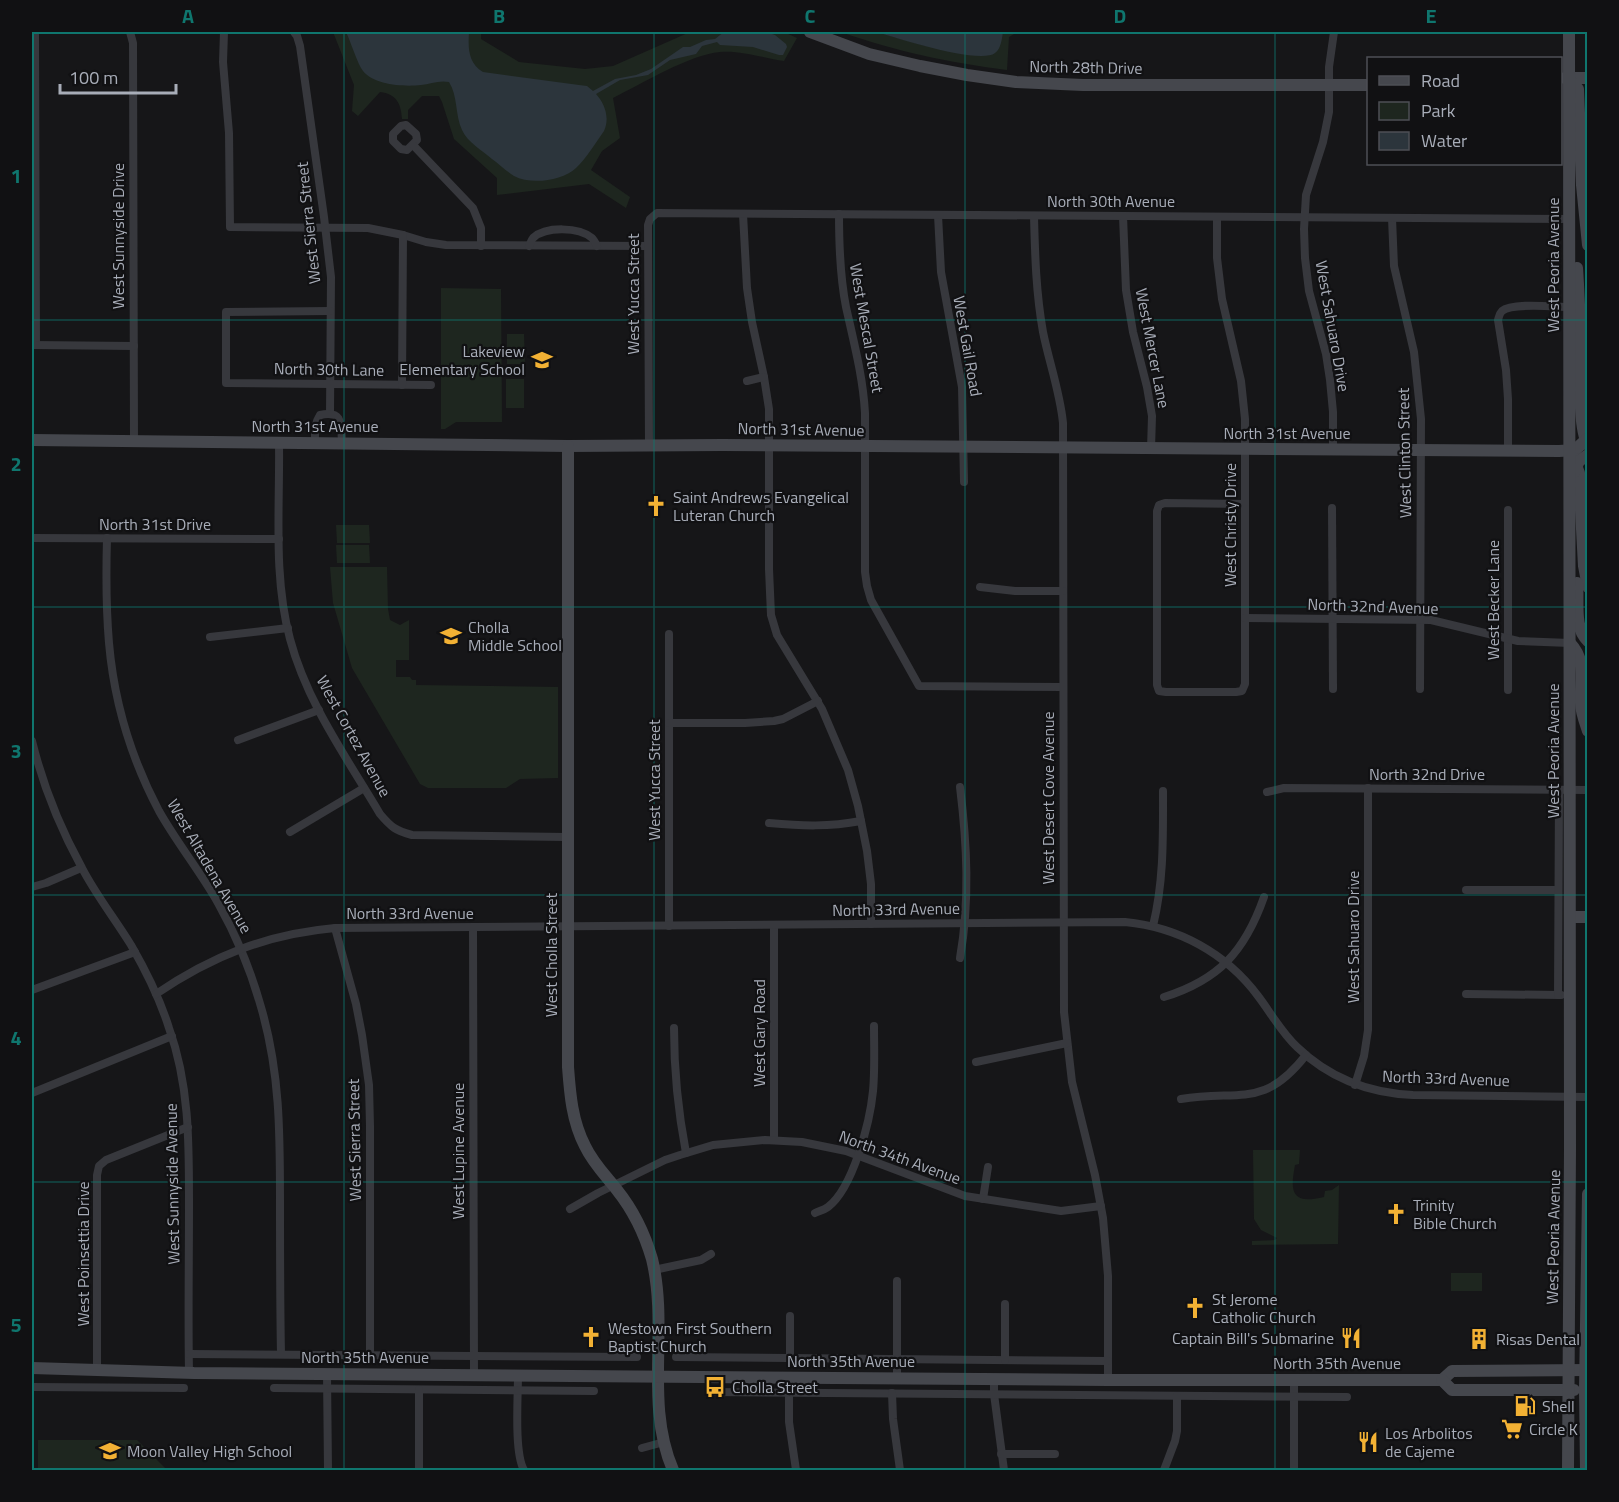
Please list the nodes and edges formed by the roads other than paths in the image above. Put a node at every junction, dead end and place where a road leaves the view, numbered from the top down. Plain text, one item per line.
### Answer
1 (35, 32) edge
2 (130, 32) edge
3 (224, 32) edge
4 (294, 32) edge
5 (810, 32) edge
6 (1334, 32) edge
7 (1569, 32) edge
8 (1564, 78) edge
9 (1587, 78) edge
10 (1367, 85) edge
11 (1329, 86) junction
12 (1574, 94) edge
13 (413, 145) dead end
14 (743, 214) junction
15 (839, 214) junction
16 (938, 214) junction
17 (652, 216) joint
18 (1034, 216) junction
19 (1123, 216) junction
20 (1217, 217) junction
21 (1305, 218) junction
22 (1392, 218) junction
23 (1569, 219) junction
24 (326, 228) junction
25 (403, 235) junction
26 (1587, 245) edge
27 (481, 246) junction
28 (528, 246) junction
29 (597, 246) junction
30 (648, 246) junction
31 (1569, 307) junction
32 (330, 311) junction
33 (34, 345) edge
34 (134, 346) junction
35 (764, 377) junction
36 (747, 381) dead end
37 (331, 385) junction
38 (402, 385) junction
39 (431, 385) dead end
40 (330, 413) junction
41 (32, 440) edge
42 (134, 441) junction
43 (1587, 441) edge
44 (279, 443) junction
45 (315, 443) junction
46 (342, 443) junction
47 (648, 445) junction
48 (770, 445) junction
49 (568, 446) junction
50 (866, 446) junction
51 (964, 447) junction
52 (1063, 448) junction
53 (1151, 448) junction
54 (1245, 449) junction
55 (1333, 450) junction
56 (1421, 450) junction
57 (1508, 451) junction
58 (1570, 451) junction
59 (1587, 455) edge
60 (1577, 465) junction
61 (964, 482) dead end
62 (1569, 500) junction
63 (1245, 504) junction
64 (1332, 508) dead end
65 (1508, 510) dead end
66 (32, 538) edge
67 (107, 538) junction
68 (279, 539) junction
69 (1569, 559) junction
70 (980, 586) dead end
71 (1587, 587) edge
72 (1063, 591) junction
73 (1245, 618) junction
74 (1333, 619) junction
75 (1420, 620) junction
76 (288, 628) junction
77 (669, 633) dead end
78 (210, 637) dead end
79 (1508, 639) junction
80 (1587, 641) edge
81 (1569, 643) junction
82 (1063, 687) junction
83 (1333, 689) dead end
84 (1420, 689) dead end
85 (1508, 690) dead end
86 (818, 701) junction
87 (319, 710) junction
88 (669, 723) junction
89 (1587, 731) edge
90 (238, 740) dead end
91 (32, 741) edge
92 (960, 787) dead end
93 (364, 788) junction
94 (1368, 788) junction
95 (1564, 790) junction
96 (1587, 790) edge
97 (1163, 791) dead end
98 (1267, 792) dead end
99 (861, 821) junction
100 (769, 823) dead end
101 (290, 832) dead end
102 (567, 837) junction
103 (81, 868) junction
104 (32, 887) edge
105 (1466, 890) dead end
106 (1558, 890) junction
107 (1263, 897) dead end
108 (1570, 917) junction
109 (1587, 917) edge
110 (1063, 922) junction
111 (966, 923) junction
112 (871, 924) junction
113 (774, 925) junction
114 (669, 926) junction
115 (1153, 926) junction
116 (568, 927) junction
117 (335, 928) junction
118 (473, 928) junction
119 (240, 948) junction
120 (135, 952) junction
121 (960, 958) dead end
122 (1226, 962) junction
123 (32, 990) edge
124 (156, 994) junction
125 (1466, 994) dead end
126 (1564, 995) junction
127 (1164, 997) dead end
128 (874, 1026) dead end
129 (674, 1028) dead end
130 (172, 1036) junction
131 (1067, 1043) junction
132 (1306, 1055) junction
133 (976, 1062) dead end
134 (1355, 1085) junction
135 (32, 1093) edge
136 (1569, 1097) junction
137 (1587, 1097) edge
138 (1181, 1099) dead end
139 (188, 1127) junction
140 (774, 1140) junction
141 (686, 1153) junction
142 (857, 1155) junction
143 (988, 1167) dead end
144 (613, 1186) junction
145 (1587, 1194) edge
146 (982, 1199) junction
147 (1101, 1206) junction
148 (570, 1209) dead end
149 (815, 1213) dead end
150 (711, 1254) dead end
151 (654, 1270) junction
152 (897, 1281) dead end
153 (1005, 1304) dead end
154 (790, 1316) dead end
155 (189, 1353) junction
156 (280, 1354) junction
157 (370, 1355) junction
158 (474, 1356) junction
159 (637, 1357) dead end
160 (676, 1357) dead end
161 (790, 1358) junction
162 (897, 1359) junction
163 (1005, 1360) junction
164 (1108, 1361) junction
165 (32, 1368) edge
166 (80, 1369) junction
167 (97, 1369) junction
168 (1568, 1370) junction
169 (1586, 1370) edge
170 (189, 1372) junction
171 (327, 1374) junction
172 (474, 1375) junction
173 (518, 1375) junction
174 (658, 1376) junction
175 (789, 1377) junction
176 (897, 1378) junction
177 (994, 1379) junction
178 (1108, 1380) junction
179 (1294, 1380) junction
180 (1442, 1380) junction
181 (32, 1387) edge
182 (80, 1388) junction
183 (184, 1388) dead end
184 (274, 1388) dead end
185 (327, 1389) junction
186 (419, 1390) junction
187 (518, 1390) junction
188 (1568, 1390) junction
189 (1586, 1390) edge
190 (594, 1391) dead end
191 (712, 1392) dead end
192 (789, 1392) junction
193 (892, 1393) junction
194 (994, 1394) junction
195 (1177, 1396) junction
196 (1294, 1397) junction
197 (1347, 1397) dead end
198 (664, 1442) junction
199 (642, 1448) dead end
200 (1001, 1454) junction
201 (1055, 1454) dead end
202 (328, 1470) edge
203 (419, 1470) edge
204 (524, 1470) edge
205 (674, 1470) edge
206 (796, 1470) edge
207 (900, 1470) edge
208 (1004, 1470) edge
209 (1164, 1470) edge
210 (1294, 1470) edge
211 (1568, 1470) edge
212 (1586, 1470) edge

1 - 33 street
2 - 34 street, West Sunnyside Drive
3 - 24 street
4 - 24 street, West Sierra Street
5 - 11 main road, North 28th Drive
6 - 11 street, West Sahuaro Drive
7 - 8 main road
8 - 9 main road
8 - 12 main road
10 - 11 main road, North 28th Drive
11 - 21 street, West Sahuaro Drive
12 - 23 main road, West Peoria Avenue
12 - 26 main road
13 - 27 street
14 - 15 street, North 30th Avenue
14 - 17 street, North 30th Avenue
14 - 35 street
15 - 16 street, North 30th Avenue
15 - 50 street, West Mescal Street
16 - 18 street, North 30th Avenue
16 - 51 street, West Gail Road
17 - 30 street, West Yucca Street
18 - 19 street, North 30th Avenue
18 - 52 street, West Desert Cove Avenue
19 - 20 street, North 30th Avenue
19 - 53 street, West Mercer Lane
20 - 21 street, North 30th Avenue
20 - 54 street, West Christy Drive
21 - 22 street, North 30th Avenue
21 - 55 street, West Sahuaro Drive
22 - 23 street, North 30th Avenue
22 - 56 street, West Clinton Street
23 - 31 main road, West Peoria Avenue
23 - 43 main road
24 - 25 street
24 - 32 street, West Sierra Street
25 - 27 street
25 - 38 street
27 - 28 street
28 - 29 street
28 - 29 street
29 - 30 street
30 - 47 street, West Yucca Street
31 - 57 street
31 - 58 main road, West Peoria Avenue
32 - 37 street, West Sierra Street
32 - 37 street, North 30th Lane
33 - 34 street
34 - 42 street, West Sunnyside Drive
35 - 36 street
35 - 48 street
37 - 38 street, North 30th Lane
37 - 40 street, West Sierra Street
38 - 39 street, North 30th Lane
40 - 45 street
40 - 46 street, West Sierra Street
41 - 42 main road, North 31st Avenue
42 - 44 main road, North 31st Avenue
43 - 58 main road
44 - 45 main road, North 31st Avenue
44 - 68 street, West Cortez Avenue
45 - 46 main road, North 31st Avenue
46 - 49 main road, North 31st Avenue
47 - 48 main road, North 31st Avenue
47 - 49 main road, North 31st Avenue
48 - 50 main road, North 31st Avenue
48 - 86 street
49 - 102 main road, West Cholla Street
50 - 51 main road, North 31st Avenue
50 - 82 street, West Mescal Street
51 - 52 main road, North 31st Avenue
51 - 61 street, West Gail Road
52 - 53 main road, North 31st Avenue
52 - 72 street, West Desert Cove Avenue
53 - 54 main road, North 31st Avenue
54 - 55 main road, North 31st Avenue
54 - 63 street, West Christy Drive
55 - 56 main road, North 31st Avenue
56 - 57 main road, North 31st Avenue
56 - 75 street, West Clinton Street
57 - 58 main road, North 31st Avenue
58 - 60 main road
58 - 62 main road, West Peoria Avenue
59 - 60 main road
60 - 62 main road
60 - 71 main road
62 - 69 main road, West Peoria Avenue
63 - 73 street, West Christy Drive
63 - 73 street, West Christy Drive
64 - 74 street
65 - 79 street, West Becker Lane
66 - 67 street, North 31st Drive
67 - 68 street, North 31st Drive
67 - 119 street, West Altadena Avenue
68 - 76 street, West Cortez Avenue
69 - 80 main road
69 - 81 main road, West Peoria Avenue
70 - 72 street
72 - 82 street, West Desert Cove Avenue
73 - 74 street, North 32nd Avenue
74 - 75 street, North 32nd Avenue
74 - 83 street
75 - 79 street, North 32nd Avenue
75 - 84 street, West Clinton Street
76 - 78 street
76 - 87 street, West Cortez Avenue
77 - 88 street, West Yucca Street
79 - 81 street, North 32nd Avenue
79 - 85 street, West Becker Lane
81 - 89 main road
81 - 95 main road, West Peoria Avenue
82 - 110 street, West Desert Cove Avenue
86 - 88 street
86 - 99 street
87 - 90 street
87 - 93 street, West Cortez Avenue
88 - 114 street, West Yucca Street
91 - 103 street, West Sunnyside Avenue
92 - 111 street
93 - 101 street
93 - 102 street, West Cortez Avenue
94 - 95 street, North 32nd Drive
94 - 98 street, North 32nd Drive
94 - 134 street, West Sahuaro Drive
95 - 96 street, North 32nd Drive
95 - 106 street, West Peoria Avenue
95 - 108 main road, West Peoria Avenue
97 - 115 street
99 - 100 street
99 - 112 street
102 - 116 main road, West Cholla Street
103 - 104 street
103 - 120 street, West Sunnyside Avenue
105 - 106 street
106 - 126 street, West Peoria Avenue
107 - 122 street
108 - 109 main road
108 - 126 main road, West Peoria Avenue
110 - 111 street, North 33rd Avenue
110 - 115 street, North 33rd Avenue
110 - 131 street, West Desert Cove Avenue
111 - 112 street, North 33rd Avenue
111 - 121 street
112 - 113 street, North 33rd Avenue
113 - 114 street, North 33rd Avenue
113 - 140 street, West Gary Road
114 - 116 street, North 33rd Avenue
115 - 122 street, North 33rd Avenue
116 - 118 street, North 33rd Avenue
116 - 144 main road, West Cholla Street
117 - 118 street, North 33rd Avenue
117 - 119 street, North 33rd Avenue
117 - 157 street, West Sierra Street
118 - 158 street, West Lupine Avenue
119 - 124 street, North 33rd Avenue
119 - 156 street, West Altadena Avenue
120 - 123 street
120 - 124 street, West Sunnyside Avenue
122 - 127 street
122 - 132 street, North 33rd Avenue
124 - 130 street, West Sunnyside Avenue
125 - 126 street
126 - 136 main road, West Peoria Avenue
128 - 142 street
129 - 141 street
130 - 135 street
130 - 139 street, West Sunnyside Avenue
131 - 133 street
131 - 147 street, West Desert Cove Avenue
132 - 134 street, North 33rd Avenue
132 - 138 street
134 - 136 street, North 33rd Avenue
136 - 137 street, North 33rd Avenue
136 - 168 main road, West Peoria Avenue
139 - 155 street, West Sunnyside Avenue
139 - 167 street, West Poinsettia Drive
140 - 141 street, North 34th Avenue
140 - 142 street, North 34th Avenue
141 - 144 street, North 34th Avenue
142 - 146 street, North 34th Avenue
142 - 149 street
143 - 146 street, North 34th Avenue
144 - 148 street, North 34th Avenue
144 - 151 main road, West Cholla Street
145 - 169 main road, West Peoria Avenue
146 - 147 street, North 34th Avenue
147 - 164 street, West Desert Cove Avenue
150 - 151 street
151 - 174 main road, West Cholla Street
152 - 162 street
153 - 163 street
154 - 161 street
155 - 156 street, North 35th Avenue
155 - 170 street, West Sunnyside Avenue
156 - 157 street, North 35th Avenue
157 - 158 street, North 35th Avenue
158 - 159 street, North 35th Avenue
158 - 172 street, West Lupine Avenue
160 - 161 street, North 35th Avenue
161 - 162 street, North 35th Avenue
162 - 163 street, North 35th Avenue
162 - 176 street
163 - 164 street, North 35th Avenue
164 - 178 street, West Desert Cove Avenue
165 - 166 main road, North 35th Avenue
166 - 167 main road, North 35th Avenue
166 - 182 street
167 - 170 main road, North 35th Avenue
168 - 169 main road, North 35th Avenue
168 - 180 main road, North 35th Avenue
168 - 188 main road, West Peoria Avenue
169 - 189 main road, West Peoria Avenue
170 - 171 main road, North 35th Avenue
171 - 172 main road, North 35th Avenue
171 - 185 street
172 - 173 main road, North 35th Avenue
173 - 174 main road, North 35th Avenue
173 - 187 street
174 - 175 main road, North 35th Avenue
174 - 198 main road, West Cholla Street
175 - 176 main road, North 35th Avenue
175 - 192 street
176 - 177 main road, North 35th Avenue
177 - 178 main road, North 35th Avenue
177 - 194 street
178 - 179 main road, North 35th Avenue
179 - 180 main road, North 35th Avenue
179 - 196 street
180 - 188 main road, North 35th Avenue
181 - 182 street
182 - 183 street
184 - 185 street, North 35th Avenue
185 - 186 street, North 35th Avenue
185 - 202 street
186 - 187 street, North 35th Avenue
186 - 203 street
187 - 190 street, North 35th Avenue
187 - 204 street
188 - 189 main road, North 35th Avenue
188 - 211 main road, West Peoria Avenue
189 - 212 main road, West Peoria Avenue
191 - 192 street, North 35th Avenue
192 - 193 street, North 35th Avenue
192 - 206 street
193 - 194 street, North 35th Avenue
193 - 207 street
194 - 195 street, North 35th Avenue
194 - 200 street
195 - 196 street, North 35th Avenue
195 - 209 street
196 - 197 street, North 35th Avenue
196 - 210 street
198 - 199 street
198 - 205 main road, West Cholla Street
200 - 201 street
200 - 208 street

